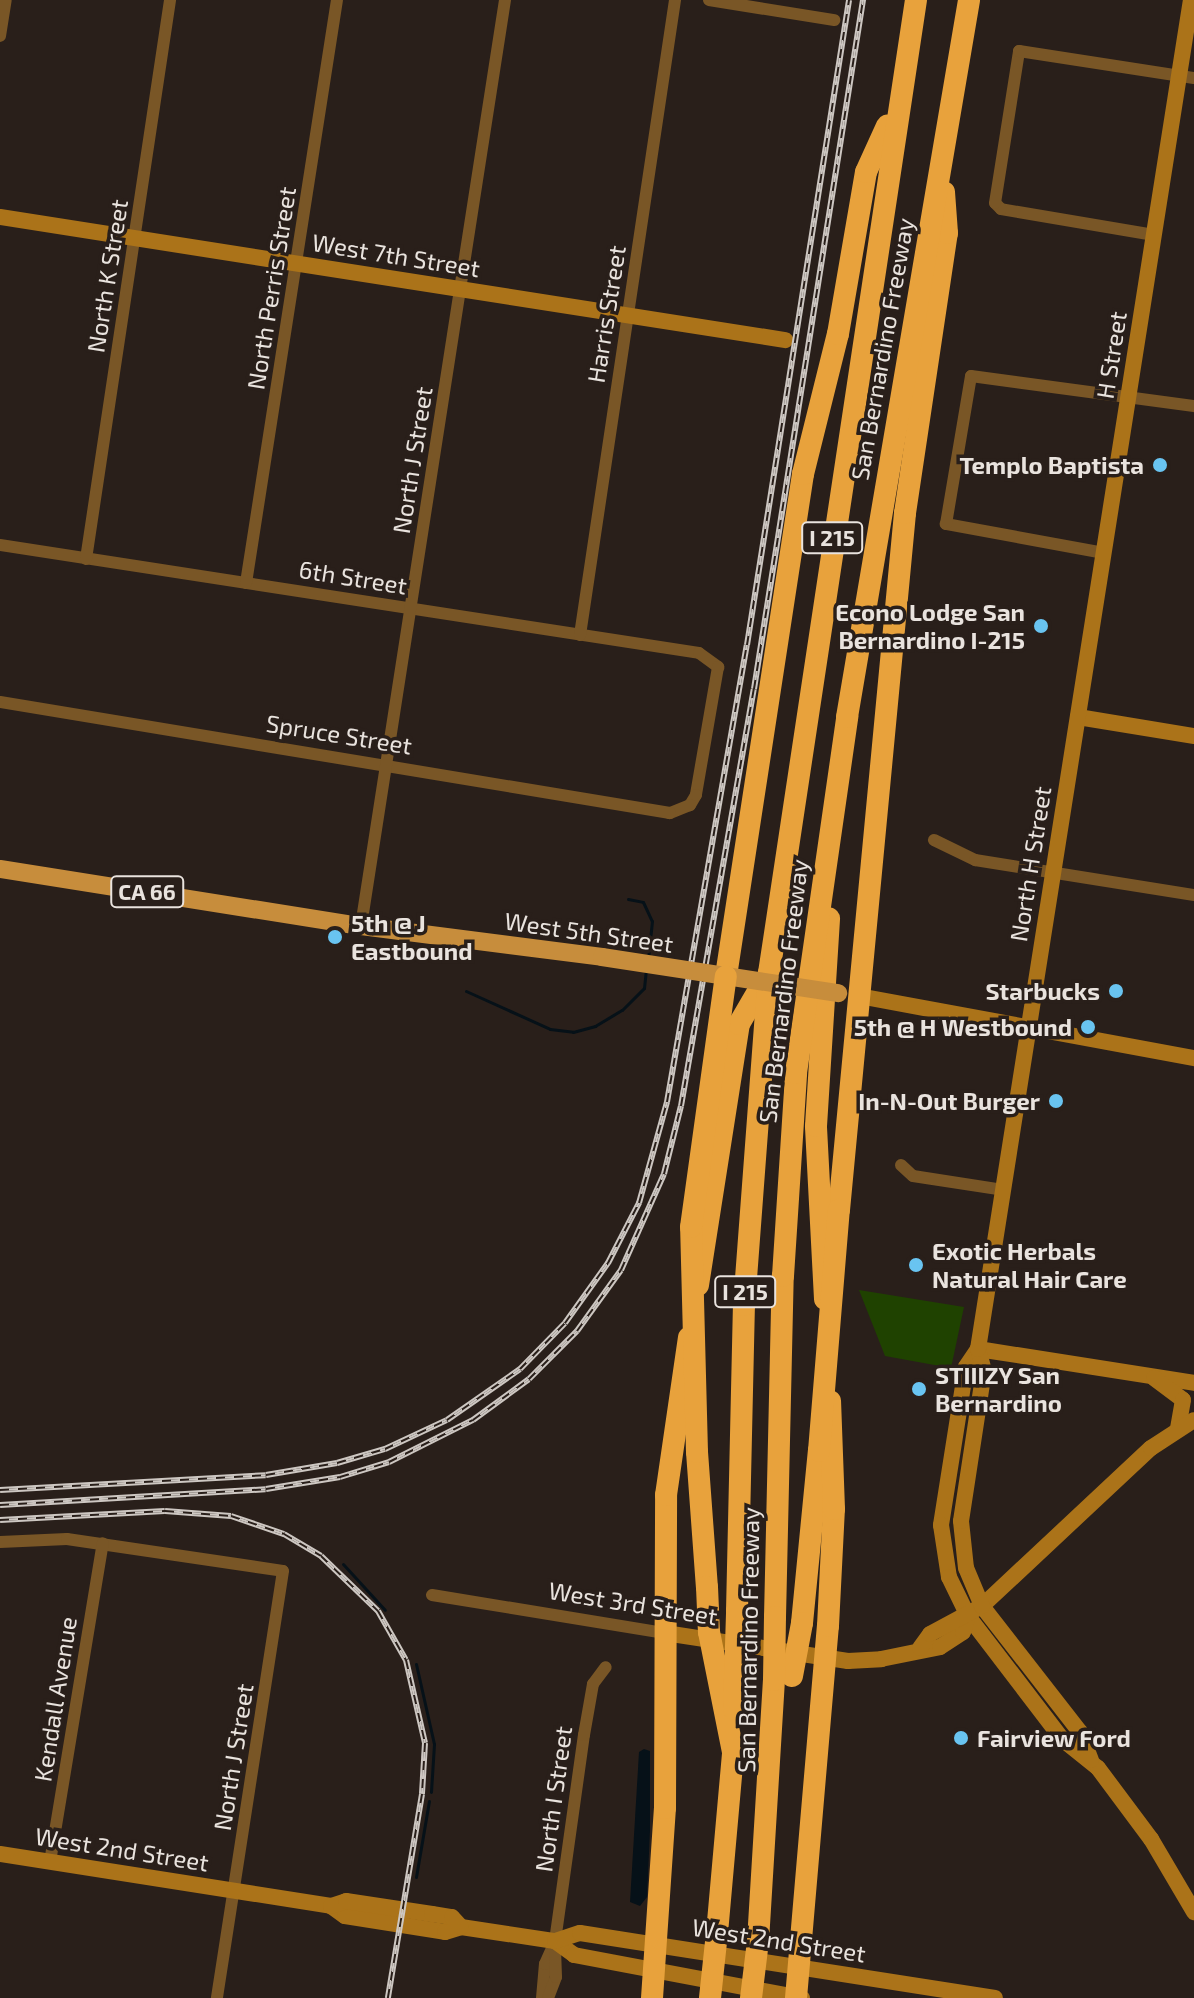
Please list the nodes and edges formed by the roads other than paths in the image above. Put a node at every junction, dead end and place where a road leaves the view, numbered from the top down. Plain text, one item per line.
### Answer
1 (6, 0) edge
2 (170, 0) edge
3 (337, 0) edge
4 (505, 0) edge
5 (675, 0) edge
6 (709, 0) edge
7 (916, 0) edge
8 (969, 0) edge
9 (1191, 0) edge
10 (834, 20) dead end
11 (0, 36) edge
12 (1186, 77) edge
13 (897, 104) junction
14 (942, 159) junction
15 (0, 217) edge
16 (1154, 235) junction
17 (134, 238) junction
18 (297, 264) junction
19 (461, 290) junction
20 (628, 316) junction
21 (785, 340) dead end
22 (1129, 396) junction
23 (1194, 406) edge
24 (0, 545) edge
25 (1104, 553) junction
26 (86, 559) junction
27 (246, 583) junction
28 (410, 609) junction
29 (580, 635) junction
30 (0, 702) edge
31 (847, 717) junction
32 (1078, 717) junction
33 (1194, 736) edge
34 (386, 764) junction
35 (670, 813) joint
36 (934, 840) dead end
37 (0, 869) edge
38 (1053, 872) junction
39 (1194, 895) edge
40 (361, 926) junction
41 (769, 973) junction
42 (726, 976) junction
43 (850, 995) junction
44 (1028, 1030) junction
45 (1194, 1058) edge
46 (901, 1165) dead end
47 (1003, 1190) junction
48 (978, 1349) junction
49 (1153, 1377) junction
50 (1194, 1383) edge
51 (1186, 1424) edge
52 (0, 1542) edge
53 (103, 1543) junction
54 (432, 1595) dead end
55 (975, 1611) junction
56 (665, 1633) junction
57 (826, 1658) junction
58 (606, 1667) dead end
59 (783, 1678) junction
60 (733, 1752) junction
61 (0, 1854) edge
62 (50, 1862) junction
63 (234, 1891) junction
64 (1194, 1912) edge
65 (555, 1941) junction
66 (656, 1945) junction
67 (800, 1968) junction
68 (654, 1972) junction
69 (217, 1998) edge
70 (542, 1998) edge
71 (548, 1998) edge
72 (652, 1998) edge
73 (710, 1998) edge
74 (751, 1998) edge
75 (798, 1998) edge
76 (993, 1998) edge

1 - 11 street
2 - 17 street, North K Street
3 - 18 street, North Perris Street
4 - 19 street, North J Street
5 - 20 street, Harris Street
6 - 10 street
7 - 13 highway, San Bernardino Freeway / I 215
8 - 14 highway, San Bernardino Freeway / I 215
9 - 12 main road, H Street
12 - 16 main road, H Street
12 - 16 street
13 - 41 highway, San Bernardino Freeway / I 215
13 - 42 highway
14 - 31 highway, San Bernardino Freeway / I 215
14 - 43 highway
15 - 17 main road, West 7th Street
16 - 22 main road, H Street
17 - 18 main road, West 7th Street
17 - 26 street, North K Street
18 - 19 main road, West 7th Street
18 - 27 street, North Perris Street
19 - 20 main road, West 7th Street
19 - 28 street, North J Street
20 - 21 main road, West 7th Street
20 - 29 street, Harris Street
22 - 23 street
22 - 25 main road, H Street
22 - 25 street
24 - 26 street, 6th Street
25 - 32 main road, H Street
26 - 27 street, 6th Street
27 - 28 street, 6th Street
28 - 29 street, 6th Street
28 - 34 street, North J Street
29 - 35 street, 6th Street
30 - 34 street, Spruce Street
31 - 57 highway
31 - 59 highway, San Bernardino Freeway / I 215, bridge
32 - 33 main road
32 - 38 main road, North H Street
34 - 35 street, Spruce Street
34 - 40 street, North J Street
36 - 38 street
37 - 40 main road, West 5th Street / CA 66
38 - 39 street
38 - 44 main road, North H Street
40 - 42 main road, West 5th Street / CA 66, bridge
41 - 56 highway
41 - 60 highway, San Bernardino Freeway / I 215, bridge
42 - 43 main road, West 5th Street / CA 66, bridge
42 - 60 highway, bridge
43 - 44 main road, West 5th Street
43 - 59 highway, bridge
44 - 45 main road, West 5th Street
44 - 47 main road, North H Street
46 - 47 street
47 - 48 main road, North H Street
48 - 49 main road
48 - 55 main road, North H Street
49 - 50 main road
49 - 51 main road
51 - 55 main road, West 3rd Street
52 - 53 street
53 - 62 street, Kendall Avenue
53 - 63 street, North J Street
54 - 56 street, West 3rd Street
55 - 57 main road, West 3rd Street
55 - 64 main road, North H Street
56 - 57 main road, West 3rd Street
56 - 66 highway
57 - 67 highway
58 - 65 street, North I Street
59 - 74 highway, San Bernardino Freeway / I 215, bridge
60 - 73 highway, San Bernardino Freeway / I 215, bridge
61 - 62 main road, West 2nd Street
62 - 63 main road, West 2nd Street
63 - 65 main road, West 2nd Street
63 - 69 street, North J Street
65 - 66 main road, West 2nd Street
65 - 68 main road, West 2nd Street
65 - 70 street, North I Street
65 - 71 street, North I Street
66 - 67 main road, West 2nd Street
66 - 68 highway
67 - 75 highway
67 - 76 main road, West 2nd Street
68 - 72 highway
68 - 75 main road, West 2nd Street

